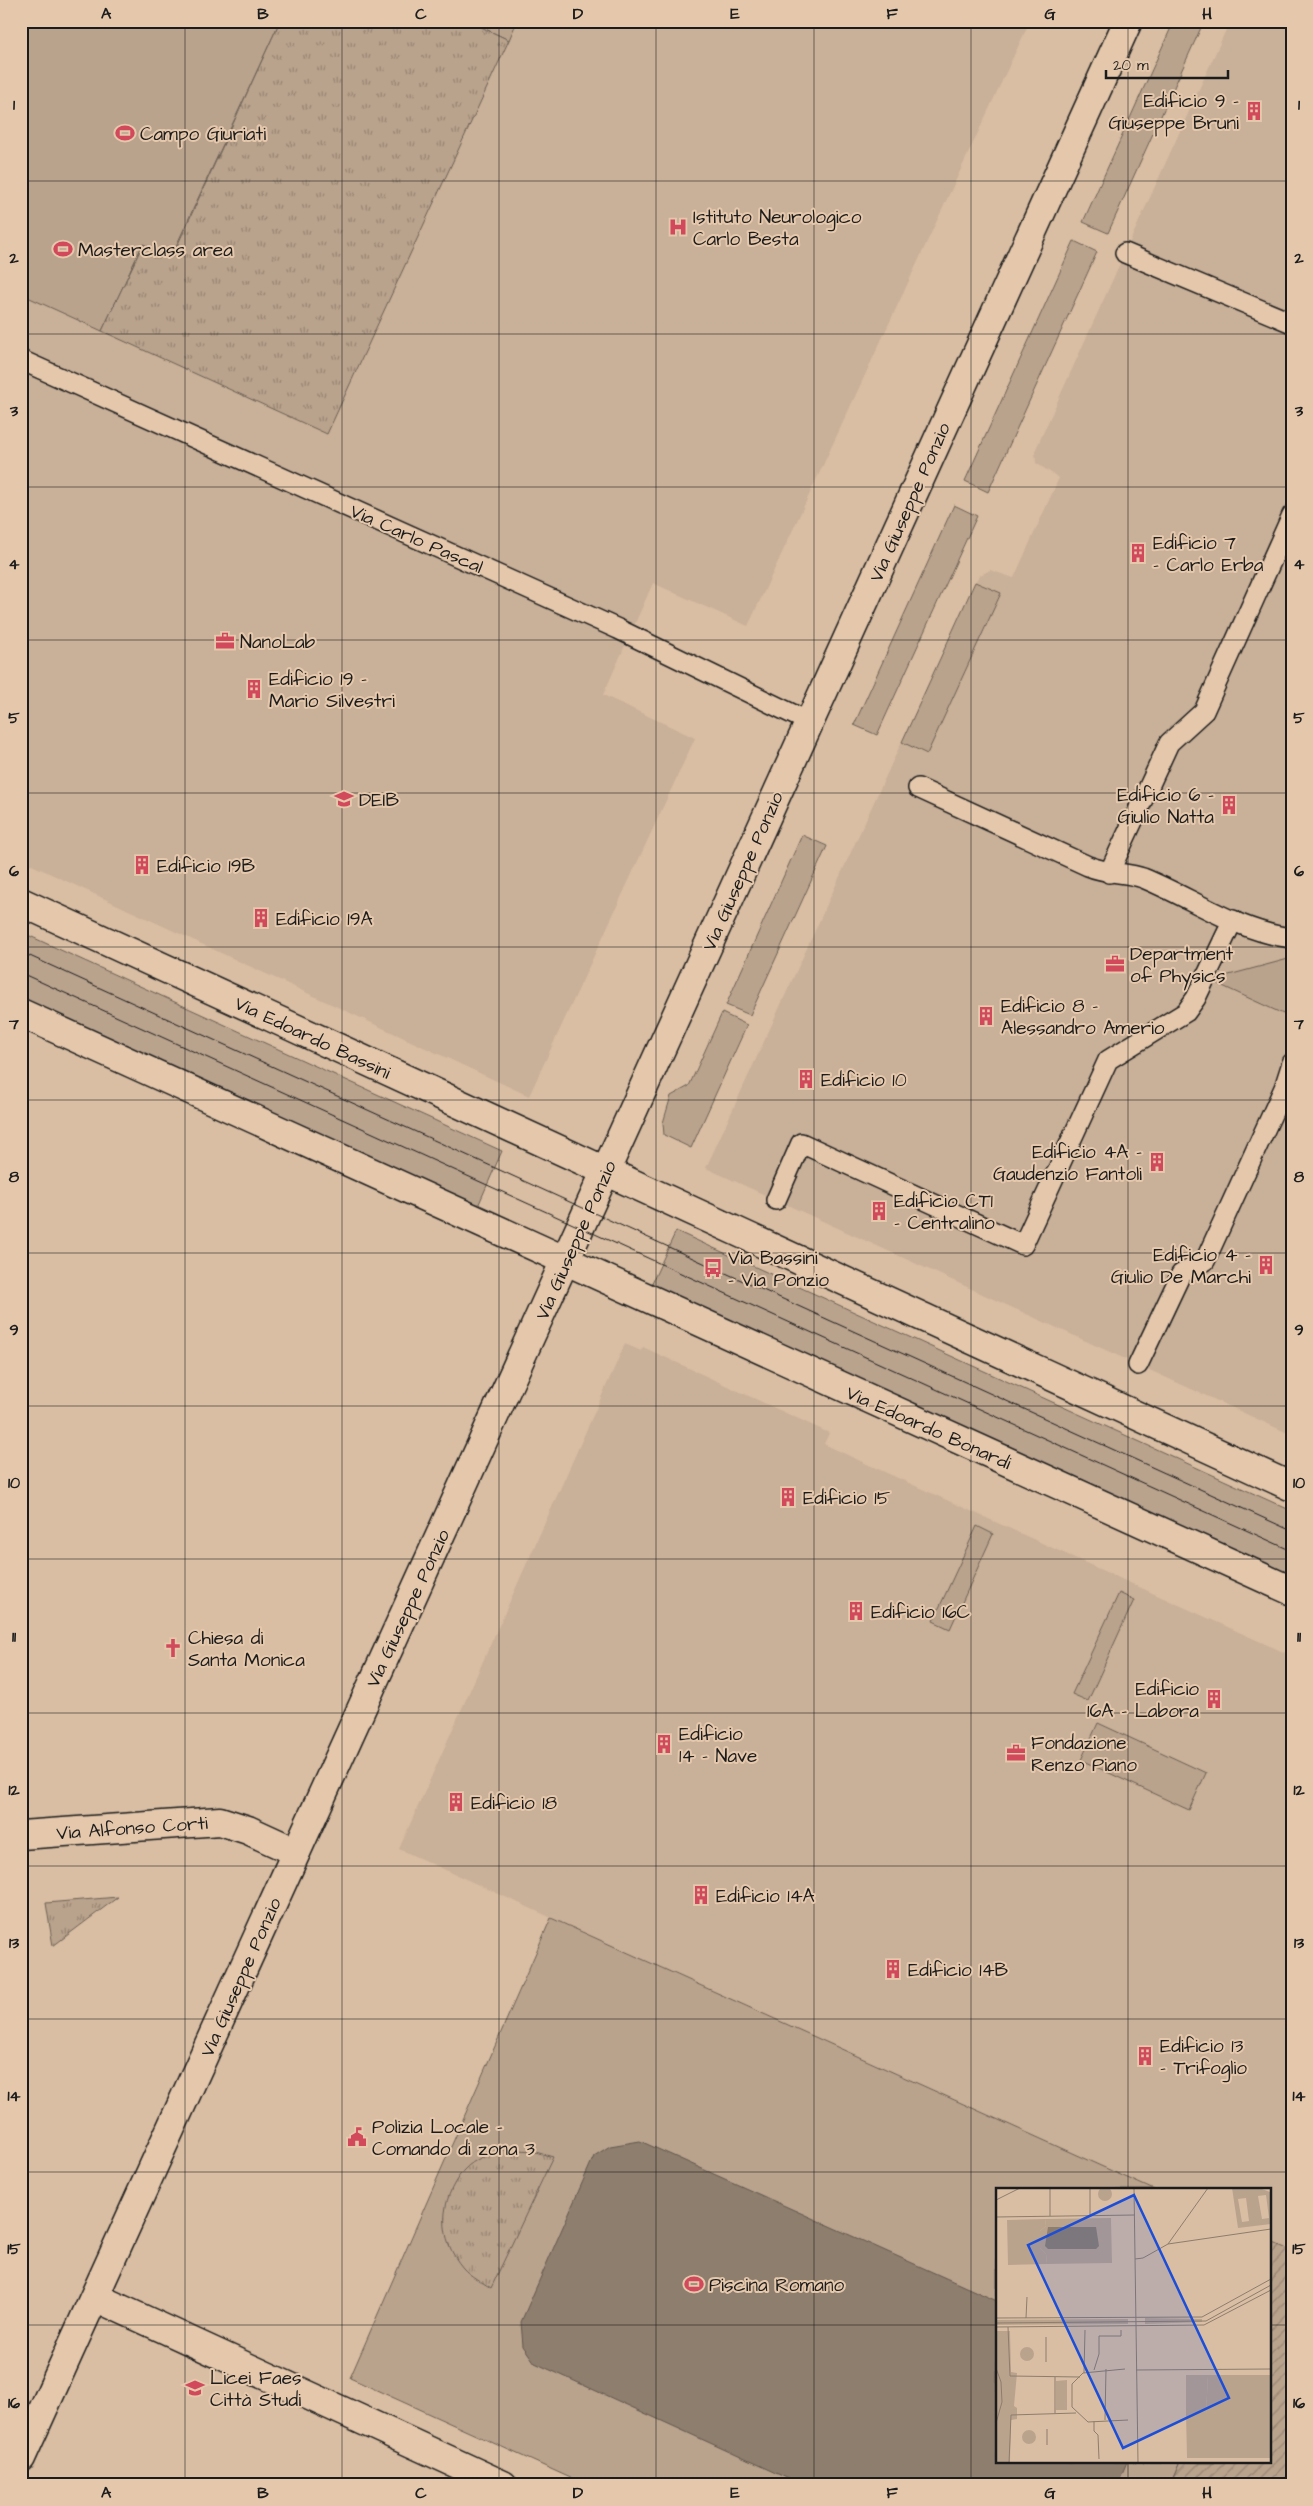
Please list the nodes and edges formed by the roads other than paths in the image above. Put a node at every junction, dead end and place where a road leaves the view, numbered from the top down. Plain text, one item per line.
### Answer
1 (1128, 21) edge
2 (1125, 253) dead end
3 (1292, 323) edge
4 (21, 360) edge
5 (1292, 515) edge
6 (809, 722) junction
7 (918, 788) dead end
8 (1109, 873) junction
9 (21, 902) edge
10 (1233, 920) junction
11 (1292, 938) edge
12 (21, 1013) edge
13 (1292, 1063) edge
14 (605, 1172) junction
15 (776, 1200) dead end
16 (566, 1262) junction
17 (1138, 1365) dead end
18 (1292, 1487) edge
19 (1292, 1591) edge
20 (21, 1835) edge
21 (296, 1852) junction
22 (95, 2297) junction
23 (21, 2458) edge
24 (503, 2485) edge

1 - 6 street, Via Giuseppe Ponzio
2 - 3 lane
4 - 6 lane, Via Carlo Pascal
5 - 8 lane
6 - 14 street, Via Giuseppe Ponzio
7 - 8 lane
8 - 10 lane
9 - 14 street, Via Edoardo Bassini
10 - 11 lane
10 - 15 lane
12 - 16 street
13 - 17 lane
14 - 16 street, Via Giuseppe Ponzio
14 - 18 street
16 - 19 street, Via Edoardo Bonardi
16 - 21 street, Via Giuseppe Ponzio
20 - 21 street, Via Alfonso Corti
21 - 22 street, Via Giuseppe Ponzio
22 - 23 street, Via Giuseppe Ponzio
22 - 24 street

